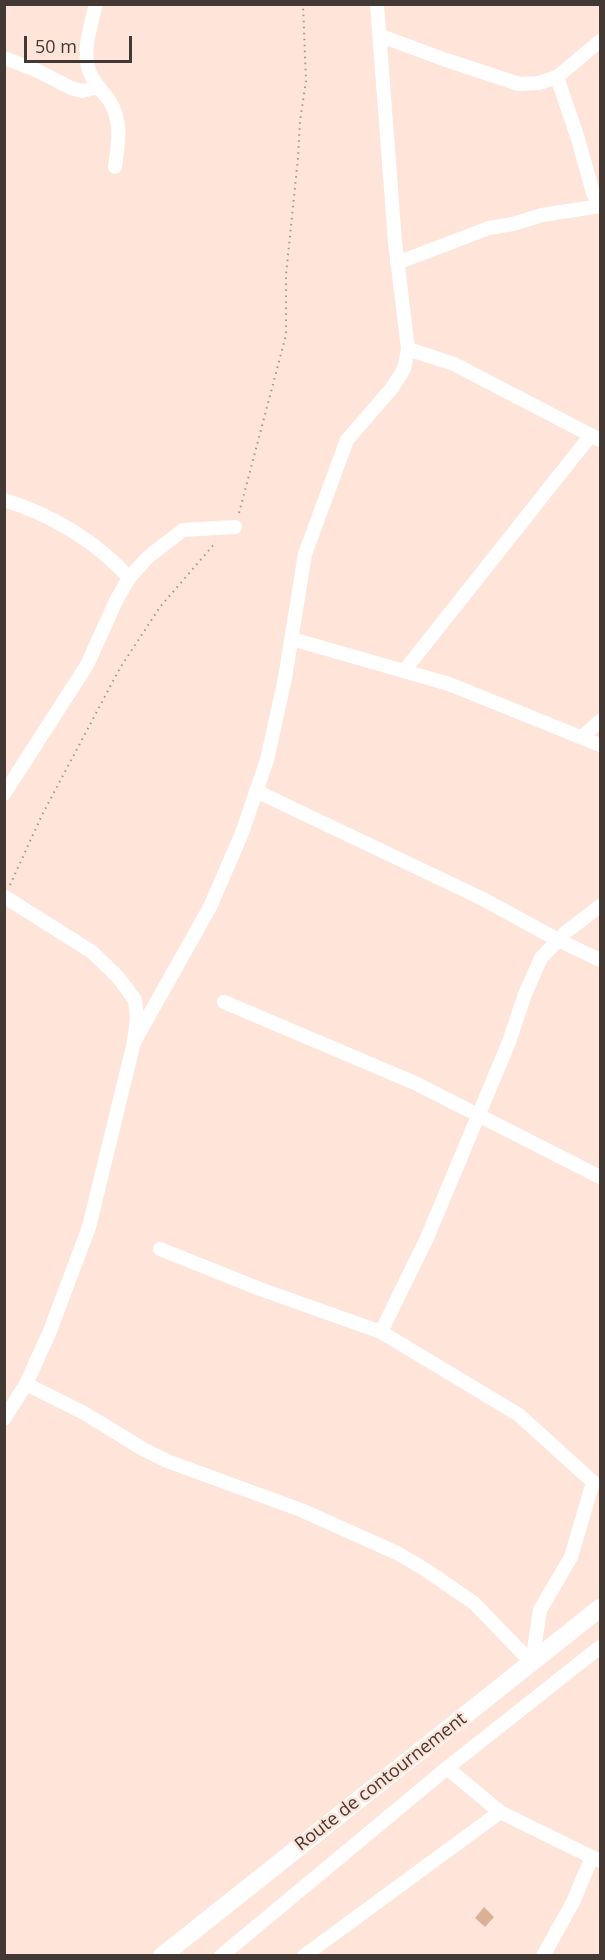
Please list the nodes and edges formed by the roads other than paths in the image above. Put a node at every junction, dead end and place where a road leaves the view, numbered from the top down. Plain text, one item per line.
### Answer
1 (96, 4) edge
2 (377, 4) edge
3 (381, 36) junction
4 (600, 41) edge
5 (4, 58) edge
6 (557, 76) junction
7 (99, 87) junction
8 (115, 168) dead end
9 (600, 206) edge
10 (397, 263) junction
11 (408, 349) junction
12 (596, 437) edge
13 (4, 500) edge
14 (235, 527) road end
15 (129, 578) junction
16 (292, 639) junction
17 (404, 671) junction
18 (600, 721) edge
19 (582, 737) junction
20 (600, 745) edge
21 (256, 791) junction
22 (4, 794) edge
23 (5, 897) edge
24 (600, 906) edge
25 (558, 940) junction
26 (600, 960) edge
27 (224, 1002) dead end
28 (134, 1042) junction
29 (478, 1116) junction
30 (600, 1177) edge
31 (160, 1249) dead end
32 (381, 1332) junction
33 (26, 1384) junction
34 (4, 1419) edge
35 (600, 1608) edge
36 (600, 1647) edge
37 (532, 1663) junction
38 (447, 1768) junction
39 (500, 1812) junction
40 (596, 1859) edge
41 (162, 1956) edge
42 (221, 1956) edge
43 (304, 1956) edge
44 (543, 1956) edge

1 - 7 street
2 - 3 street
3 - 6 street
3 - 10 street
4 - 6 street
5 - 7 street
6 - 9 street
7 - 8 street
9 - 10 street
10 - 11 street
11 - 12 street
11 - 16 street
12 - 17 street
13 - 15 street
14 - 15 street
15 - 22 street
16 - 17 street
16 - 21 street
17 - 19 street
18 - 19 street
19 - 20 street
21 - 25 street
21 - 28 street
23 - 28 street
24 - 25 street
25 - 26 street
25 - 29 street
27 - 29 street
28 - 33 street
29 - 30 street
29 - 32 street
31 - 32 street
32 - 37 street
33 - 34 street
33 - 37 street
35 - 37 street, Route de contournement
36 - 38 street
37 - 41 street, Route de contournement
38 - 39 street
38 - 42 street
39 - 40 street
39 - 43 street
40 - 44 street

